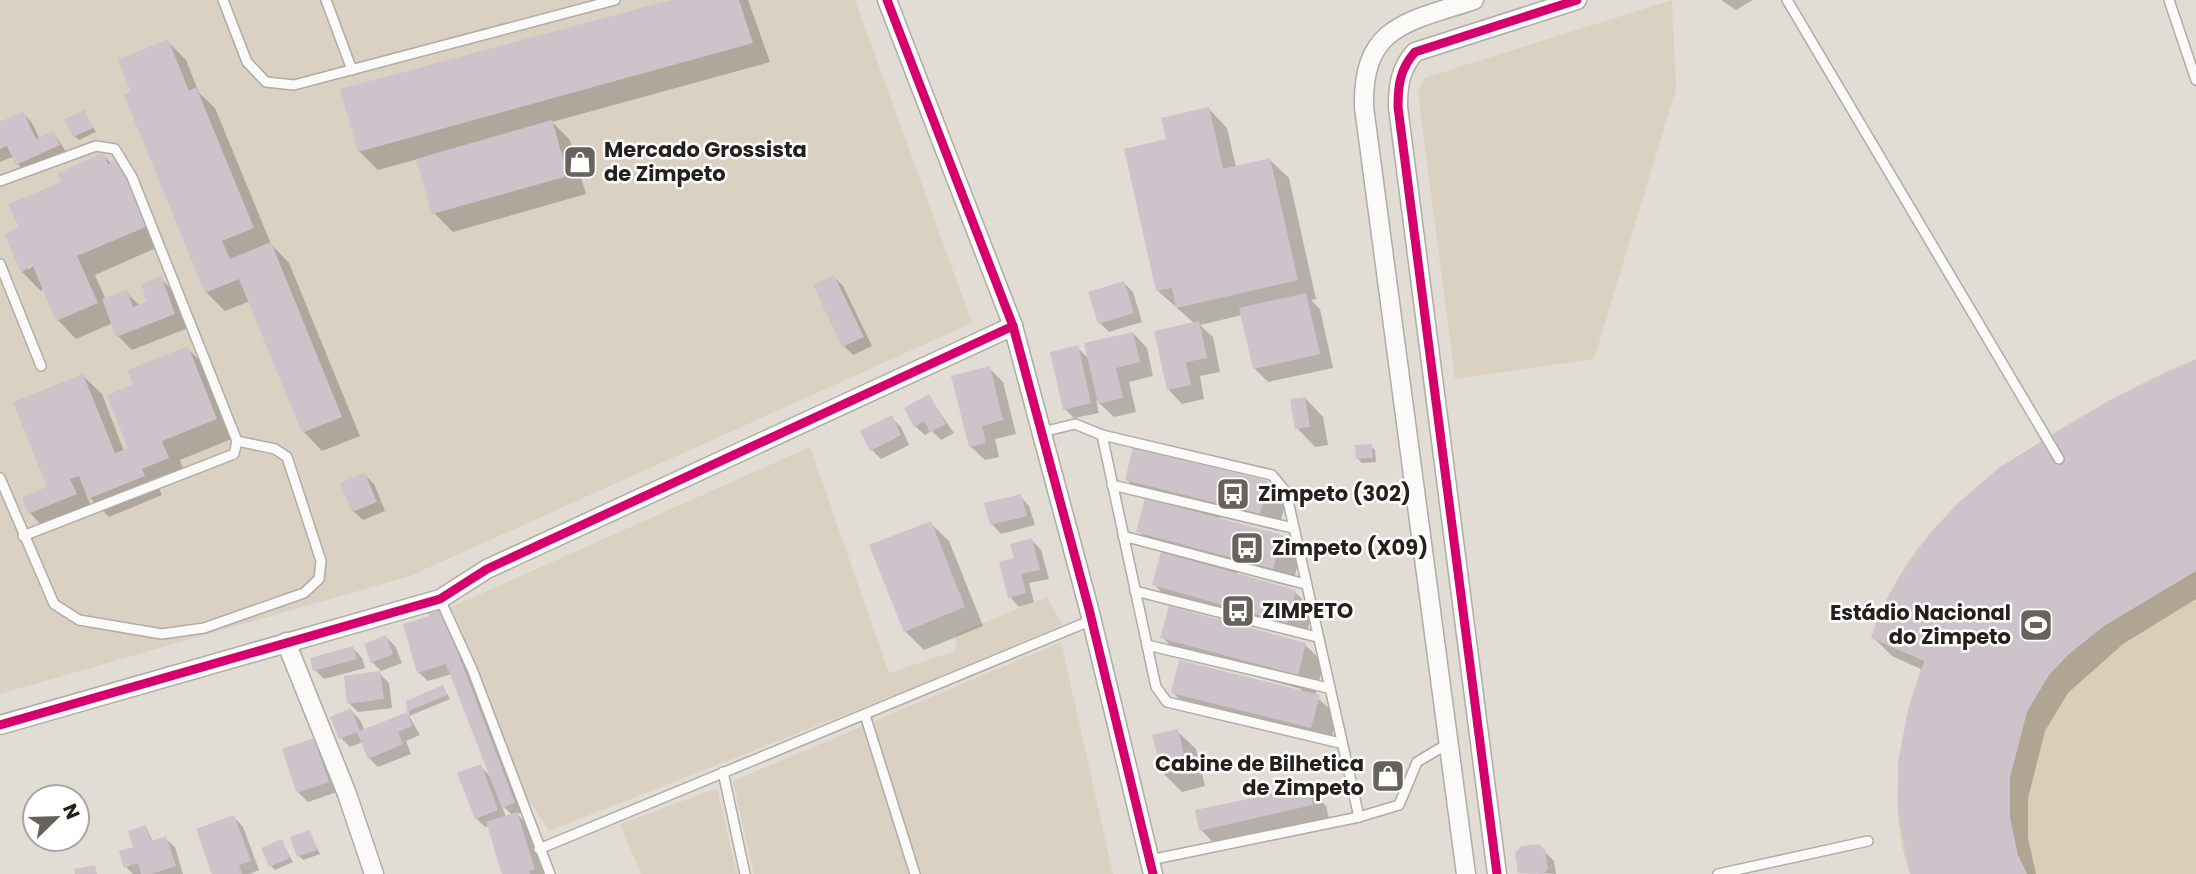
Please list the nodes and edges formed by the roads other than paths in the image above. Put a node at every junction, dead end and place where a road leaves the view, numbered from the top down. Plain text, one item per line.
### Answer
1 (223, 0) edge
2 (326, 0) edge
3 (615, 0) edge
4 (887, 0) edge
5 (1474, 0) edge
6 (1577, 0) edge
7 (1787, 0) edge
8 (2169, 0) edge
9 (352, 70) junction
10 (2196, 80) edge
11 (0, 181) edge
12 (0, 264) edge
13 (1013, 326) junction
14 (41, 366) dead end
15 (1042, 432) junction
16 (1101, 435) junction
17 (237, 441) junction
18 (2059, 460) dead end
19 (0, 478) edge
20 (1112, 485) junction
21 (1293, 528) junction
22 (23, 536) junction
23 (1123, 536) junction
24 (1305, 584) junction
25 (1135, 591) junction
26 (440, 599) junction
27 (1092, 620) junction
28 (1317, 637) junction
29 (286, 642) junction
30 (1147, 645) junction
31 (1328, 688) junction
32 (865, 715) junction
33 (0, 726) edge
34 (1340, 743) junction
35 (1449, 743) junction
36 (723, 772) junction
37 (1359, 817) junction
38 (1868, 841) dead end
39 (539, 849) junction
40 (1151, 867) edge
41 (374, 874) edge
42 (550, 874) edge
43 (745, 874) edge
44 (915, 874) edge
45 (1466, 874) edge
46 (1497, 874) edge
47 (1718, 874) edge

1 - 9 lane
2 - 9 lane
3 - 9 lane
4 - 13 street
5 - 35 street
6 - 46 street
7 - 18 lane
8 - 10 lane
11 - 17 lane
12 - 14 lane
13 - 15 street
13 - 26 street
15 - 16 lane
15 - 27 street
16 - 20 lane
16 - 21 lane
17 - 22 lane
17 - 22 lane
19 - 22 lane
20 - 21 lane
20 - 23 lane
21 - 24 lane
23 - 24 lane
23 - 25 lane
24 - 28 lane
25 - 28 lane
25 - 30 lane
26 - 29 street
26 - 39 lane
27 - 32 lane
27 - 40 street
28 - 31 lane
29 - 33 street
29 - 41 street
30 - 31 lane
30 - 34 lane
31 - 34 lane
32 - 36 lane
32 - 44 lane
34 - 37 lane
35 - 37 lane
35 - 45 street
36 - 39 lane
36 - 43 lane
37 - 40 lane
38 - 47 lane
39 - 42 lane

